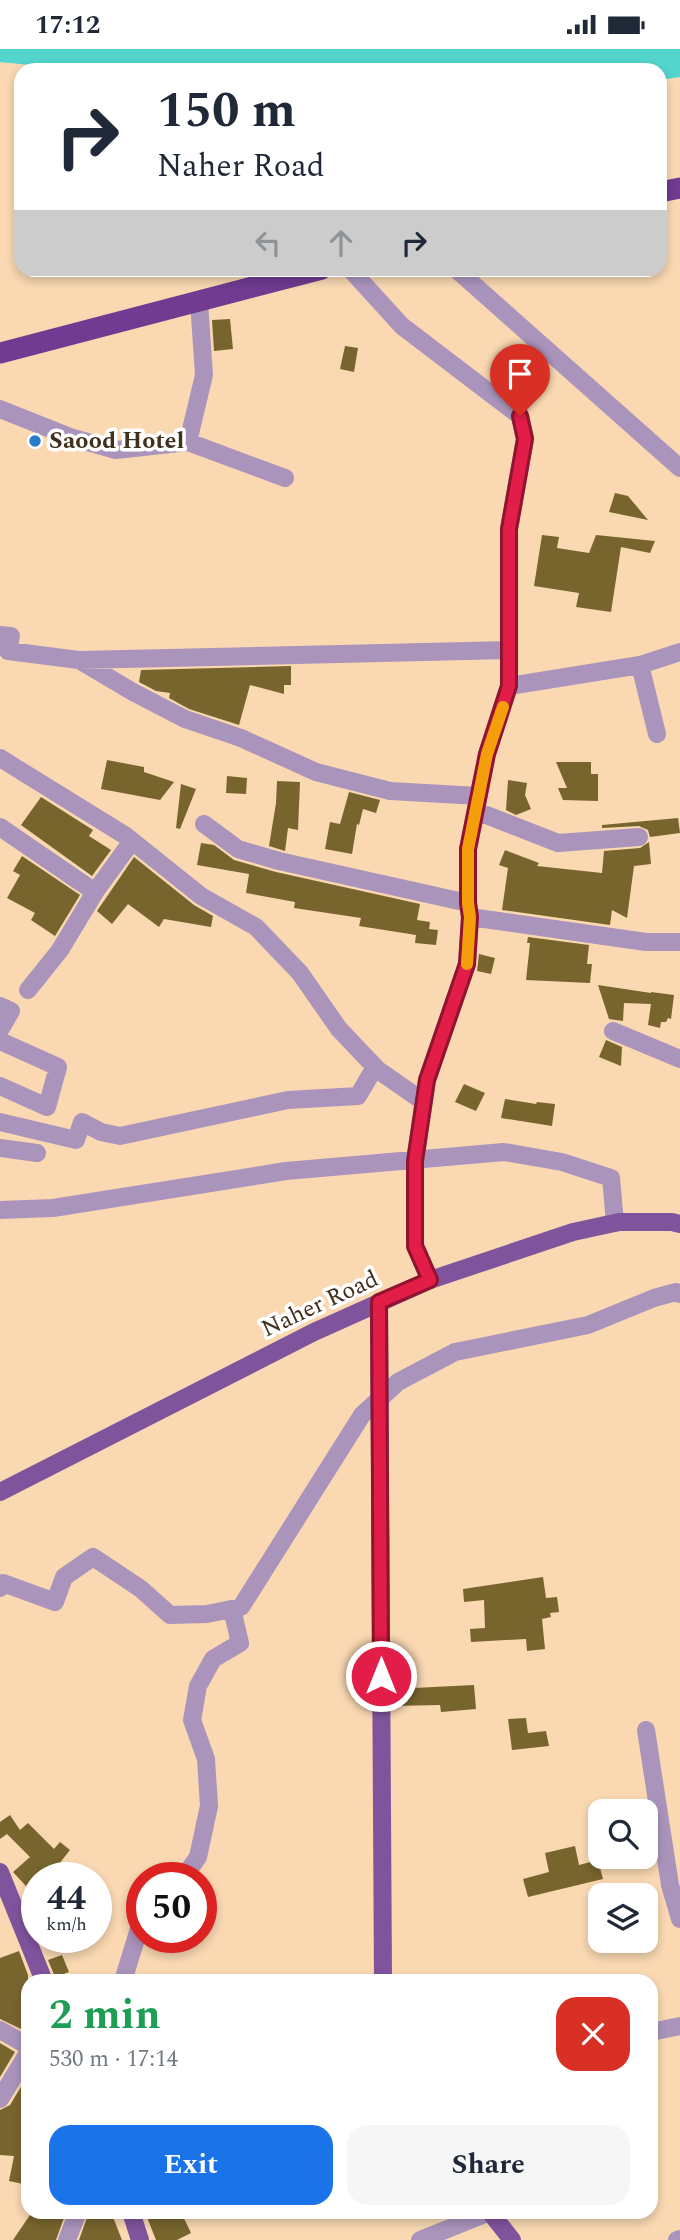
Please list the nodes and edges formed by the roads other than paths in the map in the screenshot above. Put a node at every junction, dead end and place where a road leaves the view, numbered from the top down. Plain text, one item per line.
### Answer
1 (291, 277) edge
2 (357, 277) edge
3 (465, 277) edge
4 (199, 302) junction
5 (0, 353) edge
6 (0, 409) edge
7 (188, 442) junction
8 (680, 468) edge
9 (285, 478) dead end
10 (0, 635) edge
11 (509, 650) junction
12 (680, 652) edge
13 (79, 660) junction
14 (640, 665) junction
15 (509, 686) junction
16 (657, 734) dead end
17 (0, 758) edge
18 (478, 803) junction
19 (204, 824) dead end
20 (0, 827) edge
21 (639, 837) dead end
22 (132, 841) junction
23 (95, 893) junction
24 (469, 910) junction
25 (680, 941) edge
26 (27, 990) dead end
27 (0, 1006) edge
28 (0, 1030) edge
29 (612, 1031) dead end
30 (0, 1041) edge
31 (680, 1059) edge
32 (375, 1067) junction
33 (0, 1086) edge
34 (424, 1102) junction
35 (0, 1122) edge
36 (0, 1148) edge
37 (37, 1153) dead end
38 (415, 1161) junction
39 (0, 1210) edge
40 (615, 1223) junction
41 (680, 1224) edge
42 (430, 1280) junction
43 (678, 1293) edge
44 (379, 1302) junction
45 (380, 1398) junction
46 (0, 1492) edge
47 (0, 1588) edge
48 (232, 1609) junction
49 (646, 1730) dead end
50 (194, 1862) edge
51 (0, 1872) edge
52 (680, 1919) edge
53 (132, 1953) edge
54 (41, 1974) edge
55 (125, 1974) edge
56 (383, 1974) edge
57 (680, 2026) edge
58 (0, 2030) edge
59 (658, 2031) edge
60 (21, 2042) edge
61 (21, 2064) edge
62 (0, 2099) edge
63 (75, 2219) edge
64 (133, 2219) edge
65 (472, 2219) edge
66 (496, 2219) edge
67 (67, 2240) edge
68 (140, 2240) edge
69 (420, 2240) edge
70 (512, 2240) edge

1 - 4 highway
2 - 11 street
3 - 8 street
4 - 5 highway
4 - 7 street
6 - 7 street
7 - 9 street
10 - 13 street
11 - 13 street
11 - 15 street
12 - 14 street
13 - 18 street
14 - 15 street
14 - 16 street
15 - 18 street
17 - 22 street
18 - 21 street
18 - 24 street
19 - 24 street
20 - 23 street
22 - 23 street
22 - 32 street
23 - 26 street
24 - 25 street
24 - 34 street
27 - 28 street
29 - 31 street
30 - 33 street
32 - 34 street
32 - 35 street
34 - 38 street
36 - 37 street
38 - 39 street
38 - 40 street
38 - 42 street
40 - 41 main road, Naher Road
40 - 42 main road, Naher Road
42 - 44 main road, Naher Road
43 - 45 street
44 - 45 main road
44 - 46 main road, Naher Road
45 - 48 street
45 - 56 main road
47 - 48 street
48 - 50 street
49 - 52 street
51 - 54 main road
53 - 55 street
57 - 59 street
58 - 60 street
61 - 62 street
63 - 67 street
64 - 68 main road
65 - 69 street
66 - 70 main road

